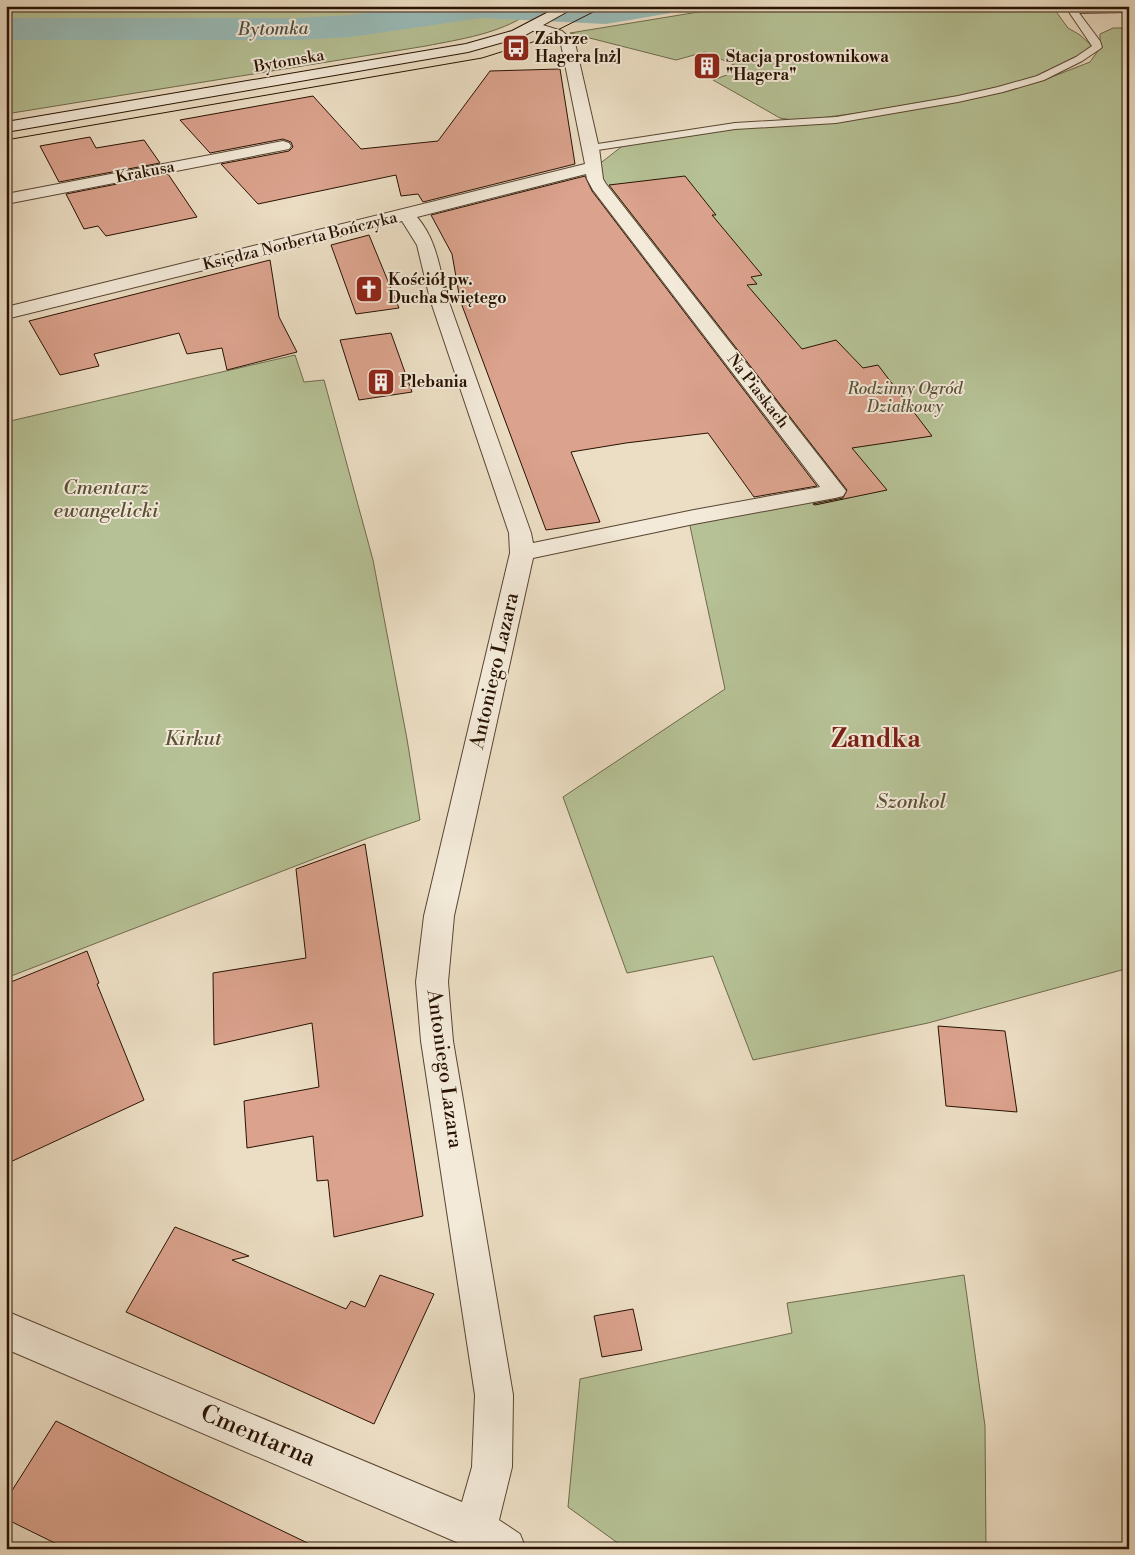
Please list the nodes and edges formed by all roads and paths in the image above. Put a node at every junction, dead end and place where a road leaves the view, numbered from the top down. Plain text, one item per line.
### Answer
1 (571, 6) edge
2 (1070, 8) edge
3 (1129, 10) edge
4 (538, 24) junction
5 (6, 127) edge
6 (283, 146) dead end
7 (591, 148) junction
8 (593, 167) junction
9 (6, 199) edge
10 (406, 215) junction
11 (6, 314) edge
12 (522, 553) junction
13 (6, 1330) edge
14 (491, 1539) edge

1 - 4 street, Bytomska
2 - 3 lane
2 - 7 lane
4 - 5 street, Bytomska
4 - 7 street, Na Piaskach
6 - 9 street, Krakusa
7 - 8 street, Na Piaskach
8 - 10 street, Księdza Norberta Bończyka
8 - 12 street, Na Piaskach
10 - 11 street, Księdza Norberta Bończyka
10 - 12 street
12 - 14 street, Antoniego Lazara
13 - 14 street, Cmentarna

